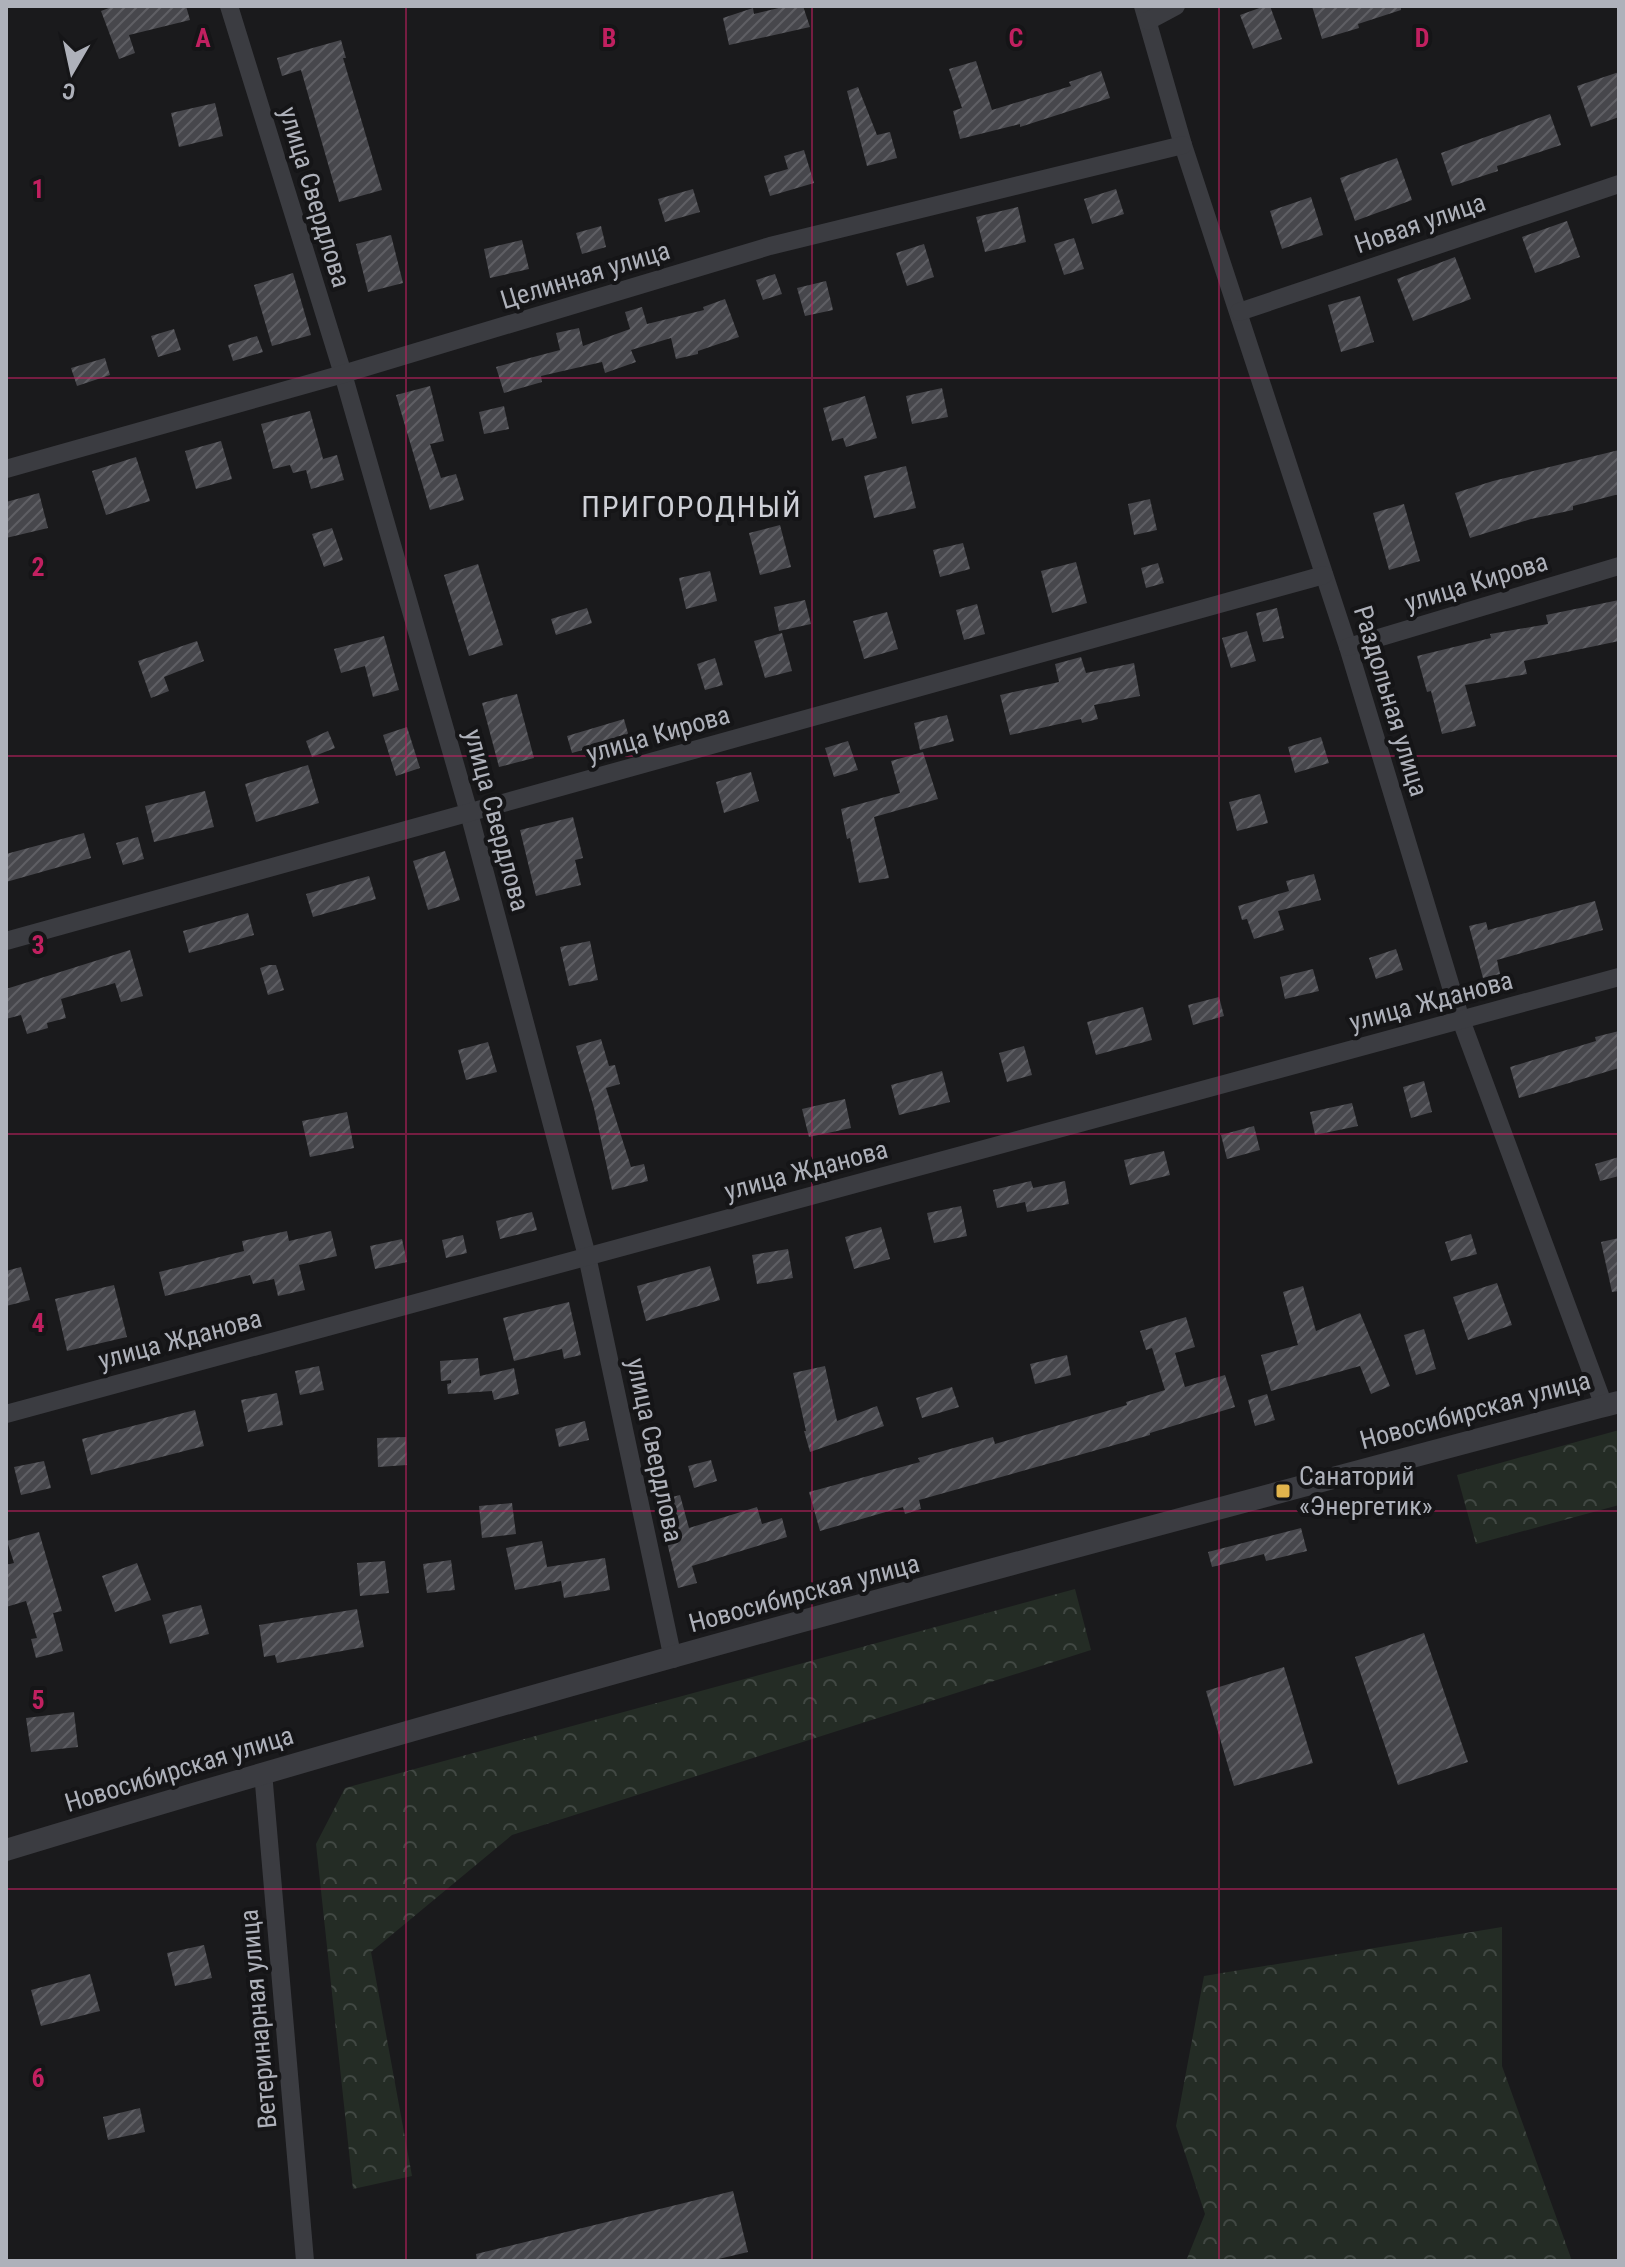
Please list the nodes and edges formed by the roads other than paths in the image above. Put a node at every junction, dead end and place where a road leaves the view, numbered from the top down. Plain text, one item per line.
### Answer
1 (229, 6) edge
2 (1176, 6) edge
3 (1146, 14) edge
4 (1183, 145) junction
5 (1619, 184) edge
6 (1239, 312) junction
7 (343, 374) junction
8 (6, 469) edge
9 (1619, 566) edge
10 (1324, 575) junction
11 (1348, 647) junction
12 (469, 813) junction
13 (6, 941) edge
14 (1619, 977) edge
15 (1461, 1020) junction
16 (587, 1256) junction
17 (1612, 1404) edge
18 (6, 1414) edge
19 (673, 1659) junction
20 (263, 1772) junction
21 (6, 1850) edge
22 (305, 2261) edge

1 - 7 street, улица Свердлова
2 - 3 street
3 - 4 street, Раздольная улица
4 - 6 street, Раздольная улица
4 - 7 street, Целинная улица
5 - 6 street, Новая улица
6 - 10 street, Раздольная улица
7 - 8 street, Целинная улица
7 - 12 street, улица Свердлова
9 - 11 street, улица Кирова
10 - 11 street, Раздольная улица
10 - 12 street, улица Кирова
11 - 15 street, Раздольная улица
12 - 13 street, улица Кирова
12 - 16 street, улица Свердлова
14 - 15 street, улица Жданова
15 - 16 street, улица Жданова
15 - 17 street, Раздольная улица
16 - 18 street, улица Жданова
16 - 19 street, улица Свердлова
17 - 19 street, Новосибирская улица
19 - 20 street, Новосибирская улица
20 - 21 street, Новосибирская улица
20 - 22 street, Ветеринарная улица

